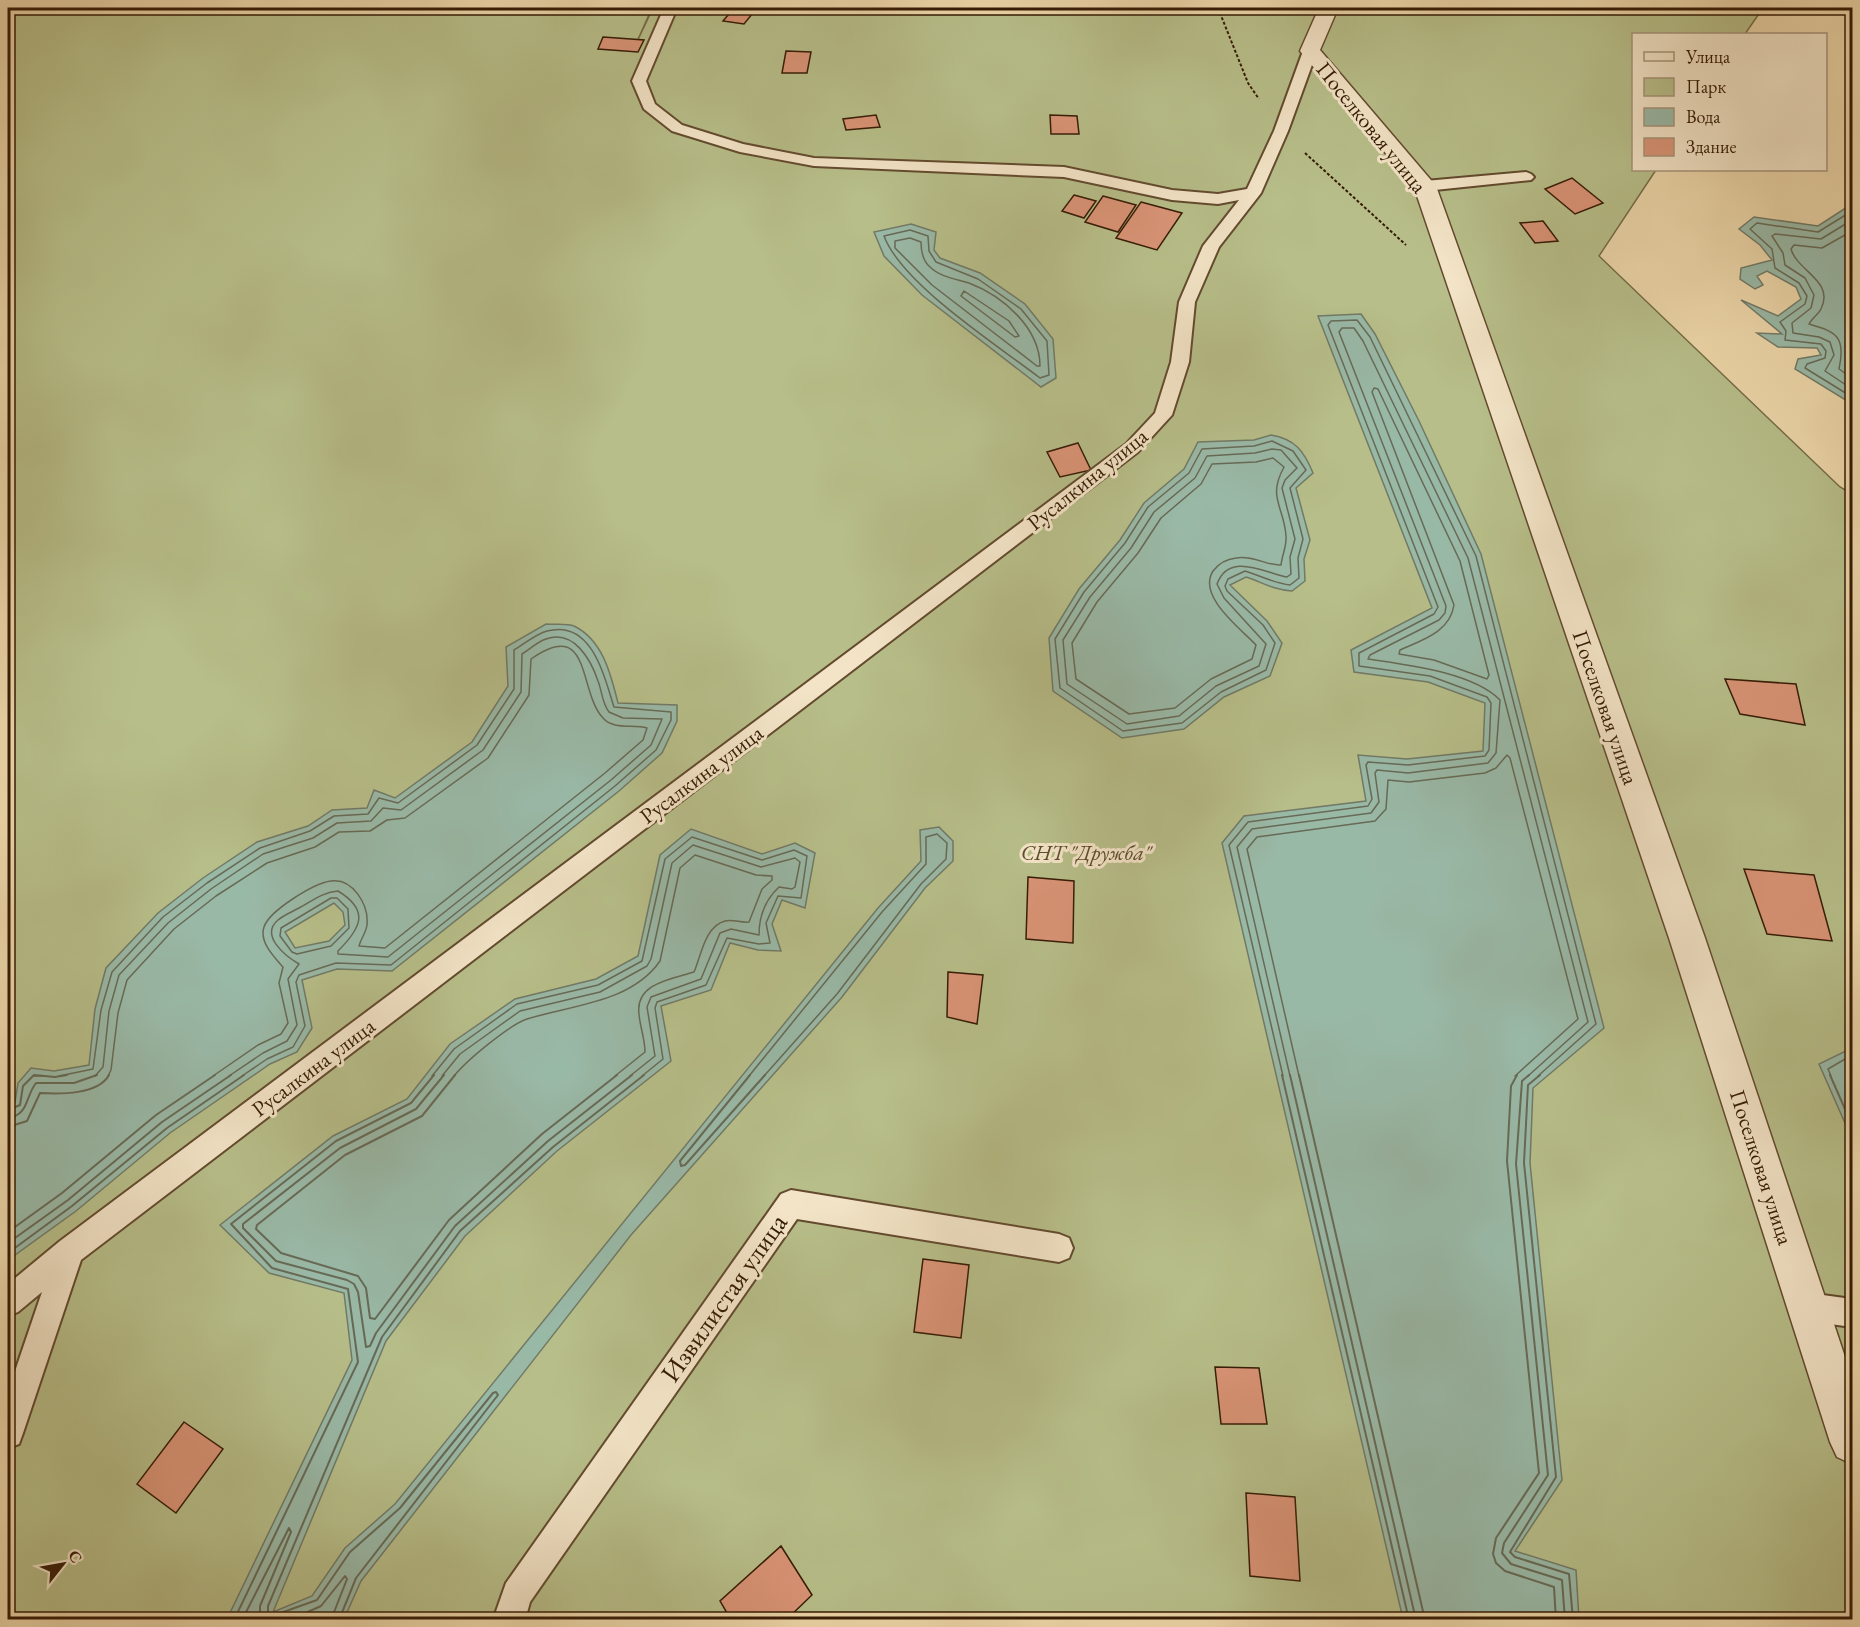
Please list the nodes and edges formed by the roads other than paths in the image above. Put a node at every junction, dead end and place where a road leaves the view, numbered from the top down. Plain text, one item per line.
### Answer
1 (670, 8) edge
2 (1328, 8) edge
3 (1310, 51) junction
4 (1526, 177) dead end
5 (1425, 186) junction
6 (1253, 193) junction
7 (1059, 1248) dead end
8 (69, 1251) junction
9 (8, 1302) edge
10 (1808, 1307) junction
11 (1852, 1313) edge
12 (8, 1433) edge
13 (1852, 1442) edge
14 (509, 1620) edge

1 - 6 lane
2 - 3 street, Поселковая улица
3 - 5 street, Поселковая улица
3 - 6 lane, Русалкина улица
4 - 5 lane
5 - 10 street, Поселковая улица
6 - 8 lane, Русалкина улица
7 - 14 lane, Извилистая улица
8 - 9 lane, Русалкина улица
8 - 12 lane
10 - 11 lane
10 - 13 street, Поселковая улица

